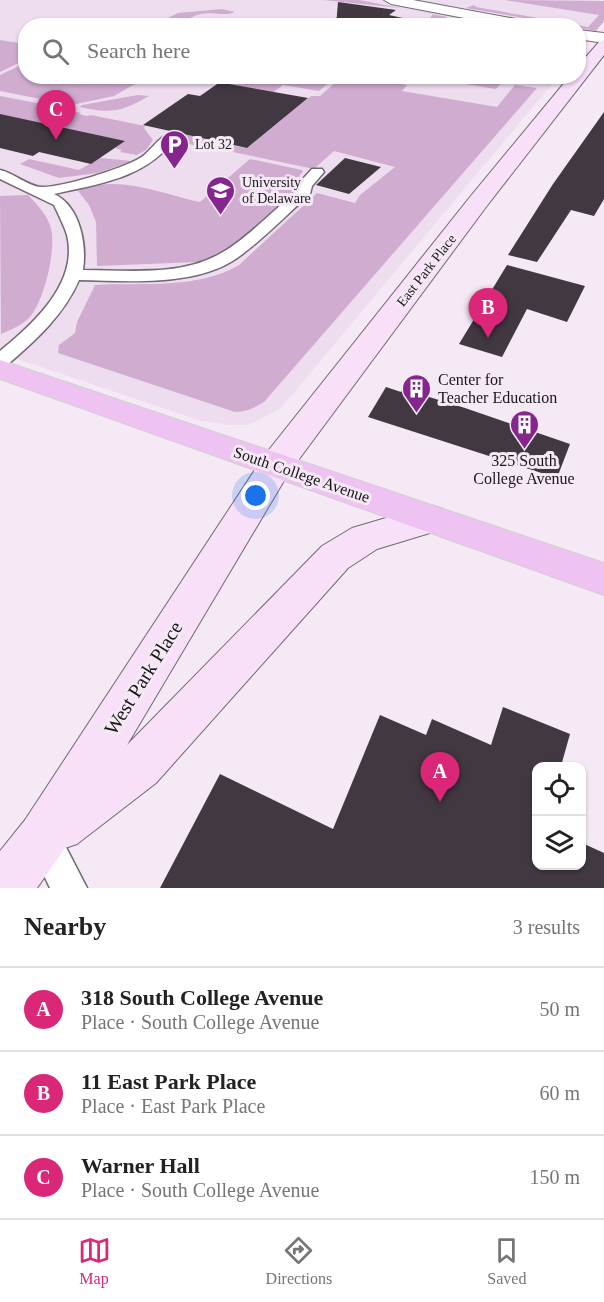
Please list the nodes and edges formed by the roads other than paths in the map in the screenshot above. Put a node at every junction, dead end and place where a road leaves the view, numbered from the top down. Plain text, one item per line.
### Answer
1 (391, 0) edge
2 (489, 18) edge
3 (586, 35) edge
4 (604, 38) edge
5 (604, 45) edge
6 (586, 67) edge
7 (573, 84) edge
8 (167, 138) dead end
9 (317, 172) dead end
10 (0, 174) edge
11 (41, 192) junction
12 (73, 275) junction
13 (0, 361) edge
14 (0, 369) edge
15 (276, 465) junction
16 (430, 519) junction
17 (604, 579) edge
18 (43, 838) junction
19 (4, 888) edge
20 (69, 888) edge

1 - 2 street
3 - 4 street
5 - 6 street, East Park Place
7 - 15 street, East Park Place
8 - 11 lane
9 - 12 lane
10 - 11 lane
11 - 12 lane
12 - 13 lane
14 - 15 main road, South College Avenue
15 - 16 main road, South College Avenue
15 - 18 street, West Park Place
16 - 17 main road, South College Avenue
16 - 18 street
18 - 19 street, West Park Place
18 - 20 lane

